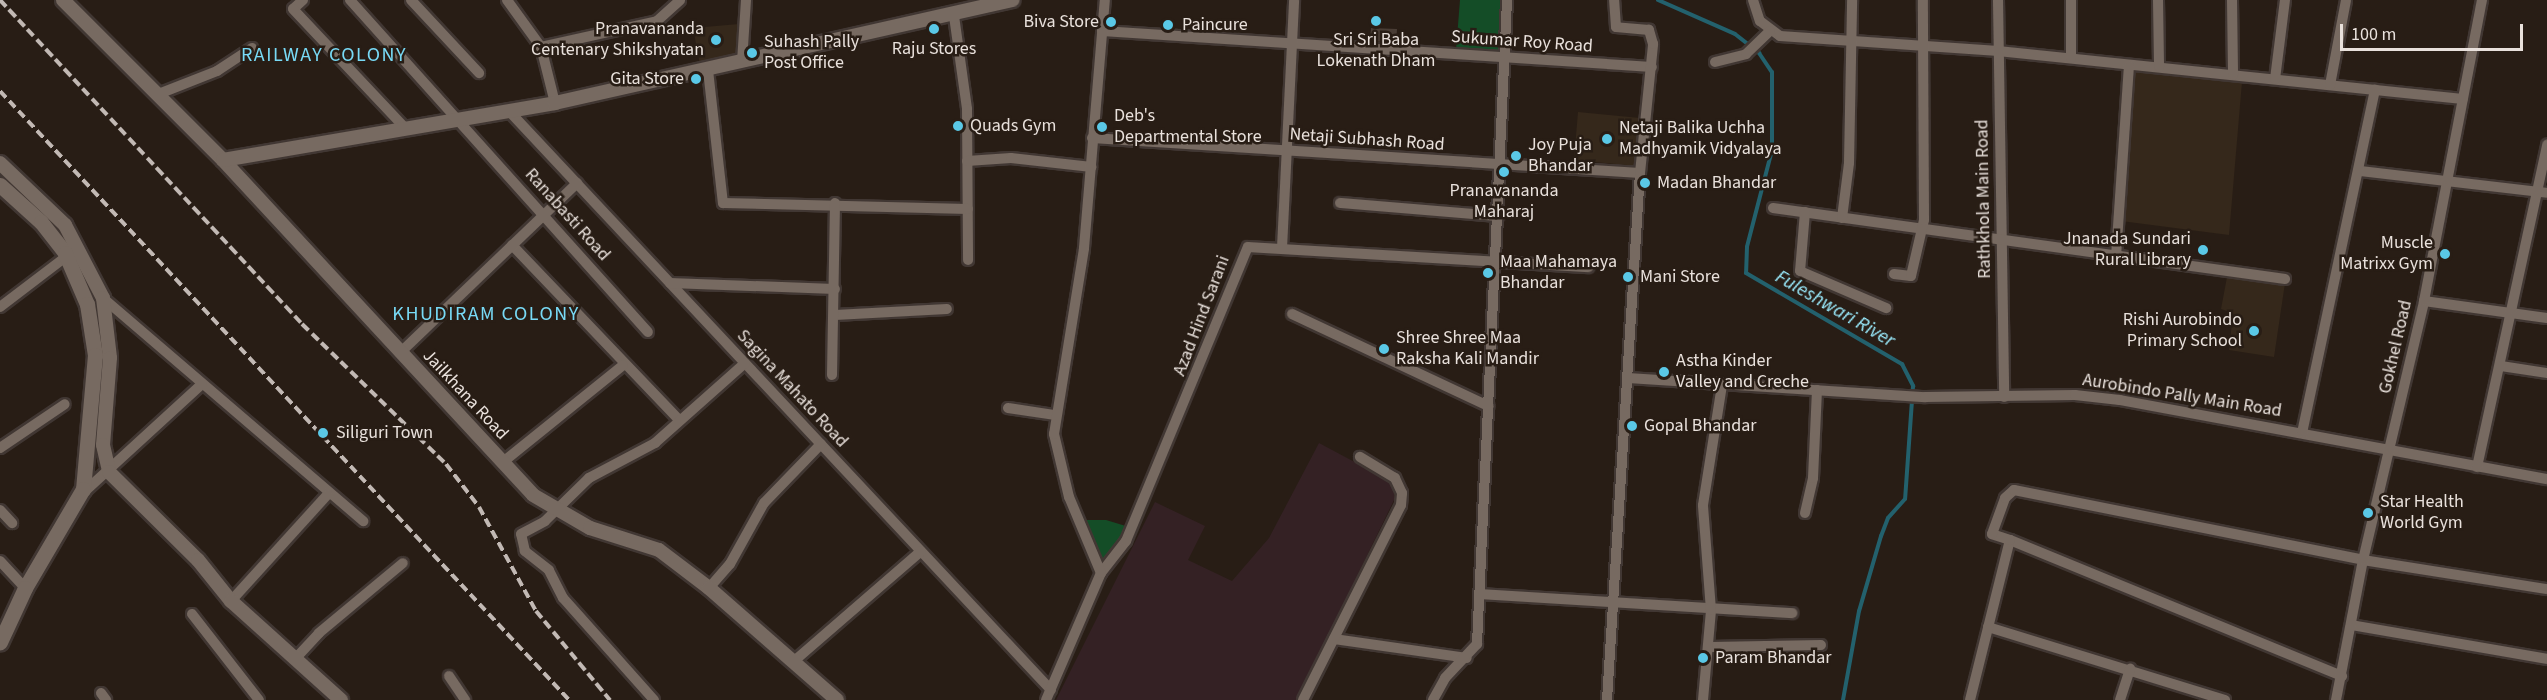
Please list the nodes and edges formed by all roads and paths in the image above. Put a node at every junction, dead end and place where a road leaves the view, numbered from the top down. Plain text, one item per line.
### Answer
1 (63, 0) edge
2 (303, 0) edge
3 (350, 0) edge
4 (411, 0) edge
5 (507, 0) edge
6 (680, 0) edge
7 (746, 0) edge
8 (963, 0) edge
9 (1013, 0) edge
10 (1105, 0) edge
11 (1294, 0) edge
12 (1508, 0) edge
13 (1614, 0) edge
14 (1754, 0) edge
15 (1852, 0) edge
16 (1923, 0) edge
17 (1998, 0) edge
18 (2071, 0) edge
19 (2158, 0) edge
20 (2232, 0) edge
21 (2285, 0) edge
22 (2346, 0) edge
23 (2482, 0) edge
24 (986, 3) edge
25 (954, 16) junction
26 (1102, 31) junction
27 (1766, 35) junction
28 (1293, 42) junction
29 (1853, 42) junction
30 (541, 47) junction
31 (252, 48) dead end
32 (1924, 48) junction
33 (1998, 51) junction
34 (1506, 58) junction
35 (2071, 58) junction
36 (742, 62) junction
37 (1715, 62) dead end
38 (2129, 64) junction
39 (1652, 67) junction
40 (2159, 68) junction
41 (708, 70) junction
42 (479, 73) dead end
43 (2233, 75) junction
44 (2275, 79) junction
45 (2330, 85) junction
46 (2374, 90) junction
47 (156, 95) junction
48 (2463, 99) junction
49 (555, 102) junction
50 (510, 111) junction
51 (460, 120) junction
52 (406, 129) junction
53 (1092, 138) junction
54 (2547, 145) edge
55 (1287, 151) junction
56 (223, 160) junction
57 (967, 161) junction
58 (0, 163) edge
59 (1500, 164) junction
60 (1092, 166) junction
61 (2361, 171) junction
62 (1640, 173) junction
63 (2447, 181) junction
64 (577, 183) junction
65 (0, 184) edge
66 (2542, 192) edge
67 (835, 203) junction
68 (1340, 203) dead end
69 (1773, 208) dead end
70 (968, 209) junction
71 (1805, 212) junction
72 (545, 214) junction
73 (1497, 216) junction
74 (1842, 218) junction
75 (1919, 231) junction
76 (2002, 243) junction
77 (512, 245) junction
78 (1282, 248) junction
79 (2116, 256) junction
80 (63, 259) dead end
81 (968, 260) dead end
82 (1497, 261) junction
83 (1588, 267) dead end
84 (1894, 274) dead end
85 (2285, 279) dead end
86 (670, 283) junction
87 (835, 289) junction
88 (103, 298) junction
89 (2424, 301) junction
90 (0, 307) edge
91 (1886, 308) dead end
92 (947, 309) dead end
93 (2511, 313) junction
94 (1292, 314) dead end
95 (835, 315) junction
96 (2547, 318) edge
97 (648, 332) dead end
98 (401, 352) junction
99 (746, 363) junction
100 (623, 365) junction
101 (2501, 366) junction
102 (2547, 373) edge
103 (832, 375) dead end
104 (1628, 378) junction
105 (202, 384) junction
106 (1722, 385) junction
107 (1817, 390) junction
108 (2004, 397) junction
109 (65, 404) dead end
110 (1488, 405) junction
111 (1008, 408) dead end
112 (1055, 415) junction
113 (679, 420) junction
114 (2301, 433) junction
115 (820, 444) junction
116 (0, 447) edge
117 (2389, 451) junction
118 (1360, 457) dead end
119 (503, 462) junction
120 (107, 467) junction
121 (2477, 467) junction
122 (2547, 479) edge
123 (328, 494) junction
124 (81, 495) junction
125 (0, 510) edge
126 (554, 511) junction
127 (1805, 513) dead end
128 (363, 521) dead end
129 (12, 522) dead end
130 (2010, 540) junction
131 (921, 551) junction
132 (2363, 560) junction
133 (0, 561) edge
134 (403, 563) dead end
135 (1101, 573) junction
136 (25, 588) junction
137 (710, 588) junction
138 (2547, 589) edge
139 (1480, 594) junction
140 (231, 601) junction
141 (1612, 604) junction
142 (1711, 609) junction
143 (1792, 613) dead end
144 (192, 614) dead end
145 (2351, 625) junction
146 (1988, 627) junction
147 (1334, 639) junction
148 (0, 642) edge
149 (1821, 645) dead end
150 (1710, 648) junction
151 (295, 658) junction
152 (1467, 658) junction
153 (2547, 659) edge
154 (793, 662) junction
155 (2130, 669) junction
156 (449, 676) dead end
157 (2342, 676) junction
158 (1048, 695) edge
159 (336, 698) edge
160 (259, 700) edge
161 (465, 700) edge
162 (654, 700) edge
163 (837, 700) edge
164 (1303, 700) edge
165 (1433, 700) edge
166 (1607, 700) edge
167 (1703, 700) edge
168 (1970, 700) edge
169 (2120, 700) edge
170 (2225, 700) edge
171 (2336, 700) edge

1 - 47 street, Jailkhana Road
2 - 52 street
3 - 51 street, Ranabasti Road
4 - 42 street
5 - 30 street
6 - 30 street
7 - 36 street
8 - 25 street
9 - 24 street
10 - 26 street
11 - 28 street
12 - 34 street
13 - 39 street
14 - 27 street
15 - 29 street
16 - 32 street
17 - 33 street, Rathkhola Main Road
18 - 35 street
19 - 40 street
20 - 43 street
21 - 44 street
22 - 45 street
23 - 48 street, Gokhel Road
24 - 25 street
25 - 36 street
25 - 57 street
26 - 28 street, Sukumar Roy Road
26 - 53 street
27 - 29 street
27 - 37 street
28 - 34 street, Sukumar Roy Road
28 - 55 street
29 - 32 street
29 - 74 street
30 - 49 street
31 - 47 street
32 - 33 street
32 - 75 street
33 - 35 street
33 - 76 street, Rathkhola Main Road
34 - 39 street, Sukumar Roy Road
34 - 59 street
35 - 38 street
36 - 41 street
38 - 40 street
38 - 79 street
39 - 62 street
40 - 43 street
41 - 49 street
41 - 67 street
43 - 44 street
44 - 45 street
45 - 46 street
46 - 48 street
46 - 61 street
47 - 56 street, Jailkhana Road
48 - 63 street, Gokhel Road
49 - 50 street
50 - 51 street
50 - 64 street, Sagina Mahato Road
51 - 52 street
51 - 72 street, Ranabasti Road
52 - 56 street
53 - 55 street, Netaji Subhash Road
53 - 60 street
54 - 66 street
55 - 59 street, Netaji Subhash Road
55 - 78 street
56 - 98 street, Jailkhana Road
57 - 60 street
57 - 70 street
58 - 88 street
59 - 62 street, Netaji Subhash Road
59 - 73 street
60 - 112 street
61 - 63 street
61 - 114 street
62 - 104 street
63 - 66 street
63 - 89 street, Gokhel Road
64 - 72 street
64 - 86 street, Sagina Mahato Road
65 - 124 main road
66 - 93 street
67 - 70 street
67 - 87 street
68 - 73 street
69 - 71 street
70 - 81 street
71 - 74 street
71 - 91 street
72 - 77 street
72 - 97 street, Ranabasti Road
73 - 82 street
74 - 75 street
75 - 76 street
75 - 84 street
76 - 79 street
76 - 108 street, Rathkhola Main Road
77 - 98 street
77 - 100 street
78 - 82 street, Azad Hind Sarani
78 - 135 street, Azad Hind Sarani
79 - 85 street
80 - 90 street
82 - 83 street, Azad Hind Sarani
82 - 110 street
86 - 87 street
86 - 99 street, Sagina Mahato Road
87 - 95 street
88 - 105 street
88 - 120 street
89 - 93 street
89 - 117 street, Gokhel Road
92 - 95 street
93 - 96 street
93 - 101 street
94 - 110 street
95 - 103 street
98 - 119 street, Jailkhana Road
99 - 113 street
99 - 115 street, Sagina Mahato Road
100 - 113 street
100 - 119 street
101 - 102 street
101 - 121 street
104 - 106 street, Aurobindo Pally Main Road
104 - 141 street
105 - 120 street
105 - 123 street
106 - 107 street, Aurobindo Pally Main Road
106 - 142 street
107 - 108 street, Aurobindo Pally Main Road
107 - 127 street
108 - 114 street, Aurobindo Pally Main Road
109 - 116 street
110 - 139 street
111 - 112 street
112 - 135 street
113 - 126 street
114 - 117 street, Aurobindo Pally Main Road
115 - 131 street, Sagina Mahato Road
115 - 137 street
117 - 121 street, Aurobindo Pally Main Road
117 - 132 street, Gokhel Road
118 - 147 street
119 - 126 street, Jailkhana Road
120 - 124 street
120 - 140 street
121 - 122 street, Aurobindo Pally Main Road
123 - 128 street
123 - 140 street
124 - 136 main road
125 - 129 street
126 - 137 street, Jailkhana Road
126 - 162 street
130 - 132 street
130 - 146 street
130 - 157 street
131 - 154 street
131 - 158 street, Sagina Mahato Road
132 - 138 street
132 - 145 street, Gokhel Road
133 - 136 street
134 - 151 street
135 - 158 street
136 - 148 main road
137 - 154 street, Jailkhana Road
139 - 141 street
139 - 152 street
140 - 151 street
141 - 142 street
141 - 166 street
142 - 143 street
142 - 150 street
144 - 160 street
145 - 153 street
145 - 157 street, Gokhel Road
146 - 155 street
146 - 168 street
147 - 152 street
147 - 164 street
149 - 150 street
150 - 167 street
151 - 159 street
152 - 165 street
154 - 163 street, Jailkhana Road
155 - 169 street
155 - 170 street
156 - 161 street
157 - 171 street, Gokhel Road

